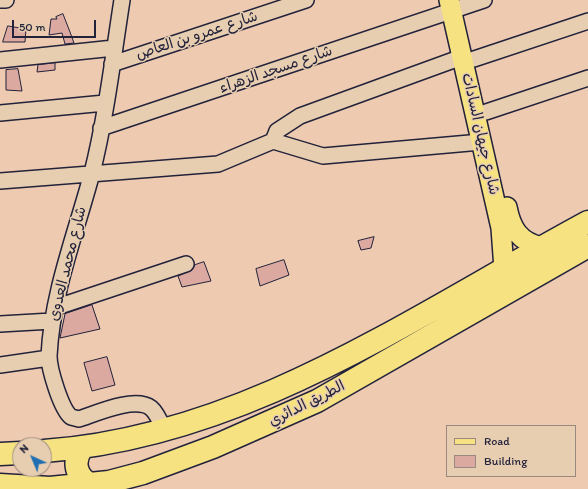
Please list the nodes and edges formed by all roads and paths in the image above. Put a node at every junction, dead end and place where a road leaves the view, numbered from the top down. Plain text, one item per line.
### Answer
1 (0, 0) edge
2 (6, 0) edge
3 (122, 0) edge
4 (306, 0) edge
5 (484, 0) edge
6 (456, 5) edge
7 (588, 21) edge
8 (114, 48) junction
9 (468, 58) junction
10 (0, 60) edge
11 (112, 64) junction
12 (588, 78) edge
13 (105, 103) junction
14 (486, 112) junction
15 (0, 113) edge
16 (101, 128) junction
17 (273, 141) junction
18 (481, 142) junction
19 (92, 172) junction
20 (0, 181) edge
21 (588, 222) edge
22 (588, 246) edge
23 (542, 247) junction
24 (186, 264) dead end
25 (504, 269) junction
26 (54, 314) junction
27 (0, 324) edge
28 (49, 358) junction
29 (0, 365) edge
30 (164, 430) junction
31 (82, 448) junction
32 (52, 450) edge
33 (12, 453) edge
34 (0, 454) edge
35 (91, 485) junction
36 (6, 486) edge

1 - 2 street
3 - 8 street, شارع محمد العدوى
4 - 11 street, شارع عمرو بن العاص
5 - 6 street, شارع مسجد الزهراء
6 - 9 main road, شارع جيهان السادات
6 - 16 street, شارع مسجد الزهراء
7 - 9 street
8 - 10 street
8 - 11 street, شارع محمد العدوى
9 - 14 main road, شارع جيهان السادات
9 - 17 street
9 - 18 main road, شارع جيهان السادات
11 - 13 street, شارع محمد العدوى
12 - 14 street
13 - 15 street
13 - 16 street, شارع محمد العدوى
14 - 23 main road, شارع جيهان السادات
16 - 19 street, شارع محمد العدوى
17 - 18 street
17 - 19 street
18 - 25 main road, شارع جيهان السادات
19 - 20 street
19 - 26 street, شارع محمد العدوى
21 - 23 highway, الطريق الدائري
22 - 35 highway, الطريق الدائري
23 - 25 highway, الطريق الدائري
24 - 26 street
25 - 30 highway, الطريق الدائري
26 - 27 street
26 - 28 street, شارع محمد العدوى
28 - 29 street
28 - 30 street, شارع محمد العدوى
30 - 31 highway, الطريق الدائري
31 - 32 highway, الطريق الدائري
31 - 35 highway
33 - 34 highway
35 - 36 highway, الطريق الدائري

